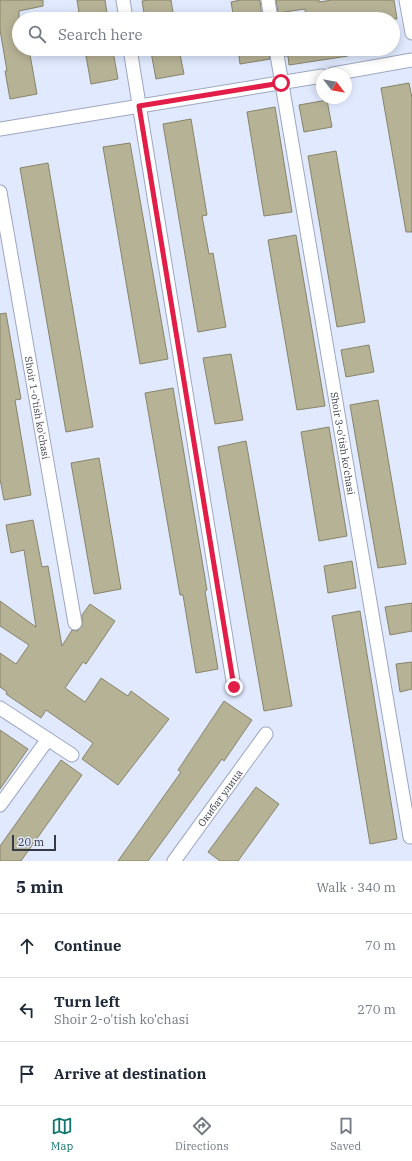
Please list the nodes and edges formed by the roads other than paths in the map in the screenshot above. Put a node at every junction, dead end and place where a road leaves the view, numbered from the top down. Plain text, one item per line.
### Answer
1 (123, 0) edge
2 (268, 0) edge
3 (406, 0) edge
4 (125, 12) edge
5 (270, 12) edge
6 (412, 33) edge
7 (131, 56) edge
8 (277, 56) edge
9 (412, 60) edge
10 (352, 71) edge
11 (316, 77) edge
12 (281, 83) junction
13 (139, 106) junction
14 (0, 129) edge
15 (0, 192) edge
16 (75, 623) dead end
17 (234, 687) dead end
18 (0, 708) edge
19 (266, 734) dead end
20 (48, 739) junction
21 (72, 755) dead end
22 (0, 805) edge
23 (410, 837) dead end
24 (174, 861) edge

1 - 4 street
2 - 5 street
3 - 6 street
7 - 13 street
8 - 12 street, Shoir 3-o'tish ko'chasi
9 - 10 street
11 - 12 street
12 - 13 street
12 - 23 street, Shoir 3-o'tish ko'chasi
13 - 14 street
13 - 17 street
15 - 16 street, Shoir 1-o'tish ko'chasi
18 - 20 street
19 - 24 street, Окибат улица
20 - 21 street
20 - 22 street

